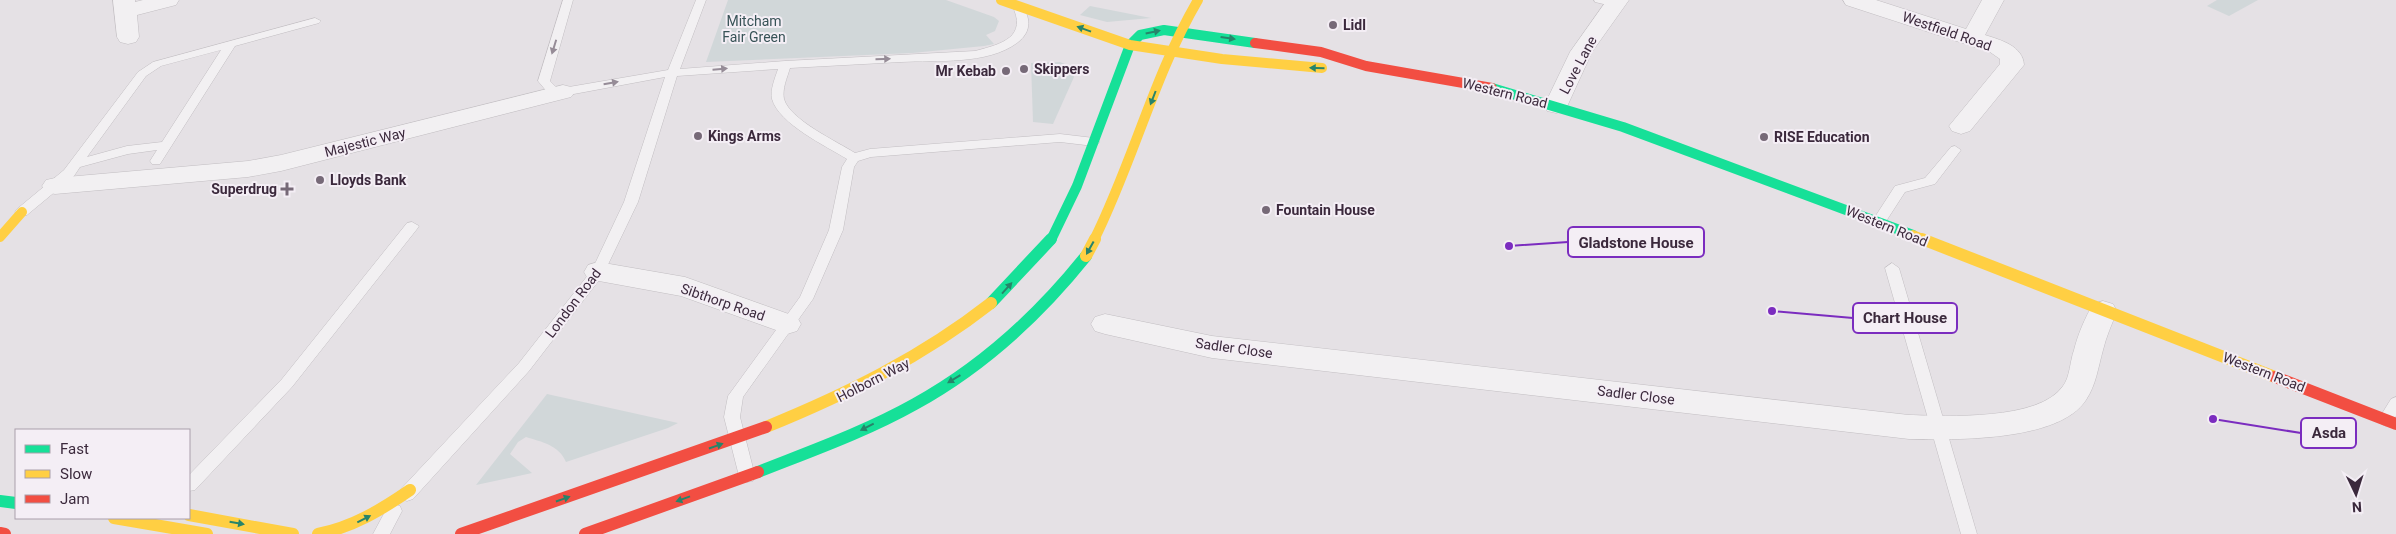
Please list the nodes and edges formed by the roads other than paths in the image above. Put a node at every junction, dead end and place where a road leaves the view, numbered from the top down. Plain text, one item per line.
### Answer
1 (168, 0) edge
2 (568, 0) edge
3 (701, 0) edge
4 (1001, 0) edge
5 (1198, 0) edge
6 (1854, 0) edge
7 (1993, 0) edge
8 (1611, 1) edge
9 (1017, 5) junction
10 (126, 6) edge
11 (315, 21) dead end
12 (1180, 31) junction
13 (128, 37) dead end
14 (1972, 38) junction
15 (231, 44) junction
16 (1130, 45) junction
17 (1172, 53) junction
18 (785, 64) junction
19 (1366, 66) junction
20 (672, 74) junction
21 (564, 92) junction
22 (1556, 106) junction
23 (1960, 126) dead end
24 (1094, 142) junction
25 (166, 145) junction
26 (1955, 150) dead end
27 (854, 158) junction
28 (156, 161) dead end
29 (77, 164) junction
30 (55, 186) junction
31 (4, 210) dead end
32 (22, 212) junction
33 (1878, 223) junction
34 (412, 226) dead end
35 (0, 237) edge
36 (1892, 268) dead end
37 (598, 272) junction
38 (2103, 310) junction
39 (787, 324) junction
40 (1106, 324) dead end
41 (2396, 403) edge
42 (2391, 422) edge
43 (1940, 428) junction
44 (736, 439) junction
45 (747, 476) junction
46 (190, 484) edge
47 (410, 490) junction
48 (0, 501) edge
49 (15, 503) edge
50 (190, 515) edge
51 (119, 519) edge
52 (150, 525) edge
53 (610, 530) edge
54 (0, 533) edge
55 (5, 534) edge
56 (207, 534) edge
57 (293, 534) edge
58 (318, 534) edge
59 (380, 534) edge
60 (461, 534) edge
61 (585, 534) edge
62 (1968, 534) edge

1 - 10 street
2 -> 21 lane
3 - 20 lane, London Road
4 - 9 main road, Western Road
5 - 12 main road
6 - 14 street, Westfield Road
7 - 14 street
8 - 22 street, Love Lane
16 -> 9 main road, Western Road
18 -> 9 lane, Majestic Way
10 - 13 street
11 - 15 lane
16 -> 12 main road, Western Road
12 - 17 main road
12 -> 19 main road, Western Road
14 - 23 street, Westfield Road
15 - 25 lane
15 - 29 lane
16 - 17 main road, Western Road
16 - 24 main road, Holborn Way
19 -> 17 main road, Western Road
17 -> 45 main road
20 -> 18 lane, Majestic Way
18 - 27 lane
19 - 22 main road, Western Road
21 -> 20 lane, Majestic Way
20 - 37 lane, London Road
21 - 30 street, Majestic Way
22 - 33 main road, Western Road
24 - 27 lane
44 -> 24 main road, Holborn Way
25 - 28 lane
25 - 29 lane
26 - 33 lane
27 - 39 lane
29 - 30 lane
30 - 32 lane
31 - 32 main road
32 - 35 main road
33 - 38 main road, Western Road
34 - 46 lane
36 - 43 lane
37 - 39 street, Sibthorp Road
37 - 47 lane, London Road
38 - 42 main road, Western Road
38 - 43 street, Sadler Close
39 - 44 lane
40 - 43 street, Sadler Close
41 - 42 lane
43 - 62 lane
44 - 45 lane
60 -> 44 main road, Holborn Way
45 -> 53 main road
58 -> 47 main road
47 - 59 lane, London Road
48 - 49 main road
50 -> 57 main road
51 - 52 main road
52 - 56 main road
53 - 61 main road
54 - 55 main road

